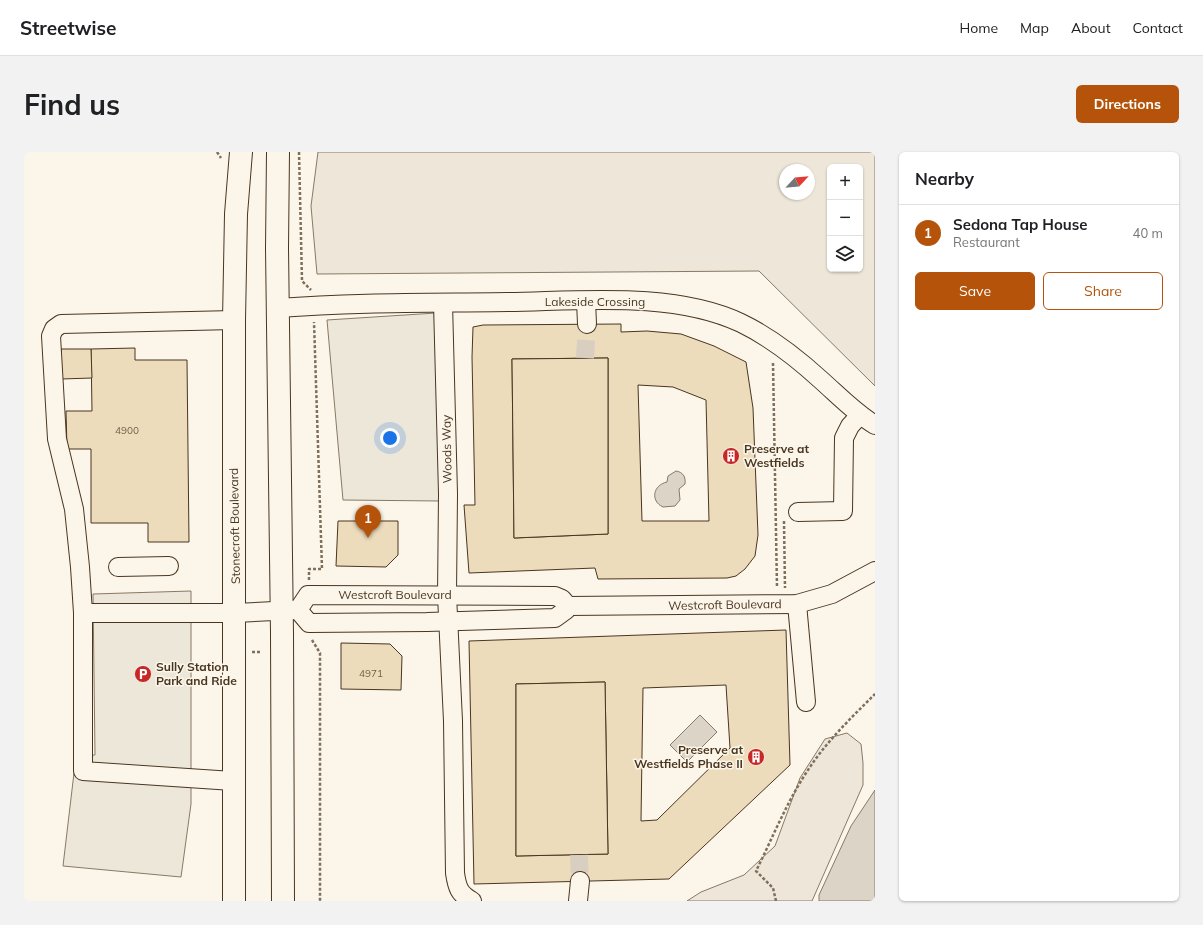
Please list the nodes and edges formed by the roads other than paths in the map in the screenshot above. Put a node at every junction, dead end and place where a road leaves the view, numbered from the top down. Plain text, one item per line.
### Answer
1 (240, 152) edge
2 (278, 152) edge
3 (586, 301) junction
4 (443, 303) junction
5 (278, 308) junction
6 (234, 320) junction
7 (587, 324) tunnel mouth
8 (860, 415) junction
9 (875, 425) edge
10 (798, 512) road end
11 (169, 566) dead end
12 (118, 567) dead end
13 (875, 571) edge
14 (447, 595) junction
15 (787, 604) junction
16 (568, 606) junction
17 (290, 610) junction
18 (82, 613) junction
19 (235, 613) junction
20 (448, 621) junction
21 (806, 702) dead end
22 (233, 781) junction
23 (580, 881) tunnel mouth
24 (284, 899) edge
25 (234, 901) edge
26 (472, 901) edge
27 (578, 901) edge

1 - 6 main road, Stonecroft Boulevard
2 - 5 main road
3 - 4 street, Lakeside Crossing
3 - 7 street
3 - 8 street, Lakeside Crossing
4 - 5 street, Lakeside Crossing
4 - 14 street, Woods Way
5 - 17 main road
6 - 18 street
6 - 19 main road, Stonecroft Boulevard
8 - 9 street, Lakeside Crossing
8 - 10 street
11 - 12 street
13 - 15 street, Westcroft Boulevard
14 - 16 street, Westcroft Boulevard
14 - 17 street, Westcroft Boulevard
14 - 20 street, Woods Way
15 - 16 street, Westcroft Boulevard
15 - 21 street
16 - 20 street
17 - 19 street
17 - 20 street
17 - 24 main road
18 - 19 street
18 - 22 street
19 - 22 main road, Stonecroft Boulevard
20 - 26 street, Woods Way
22 - 25 main road, Stonecroft Boulevard
23 - 27 street

